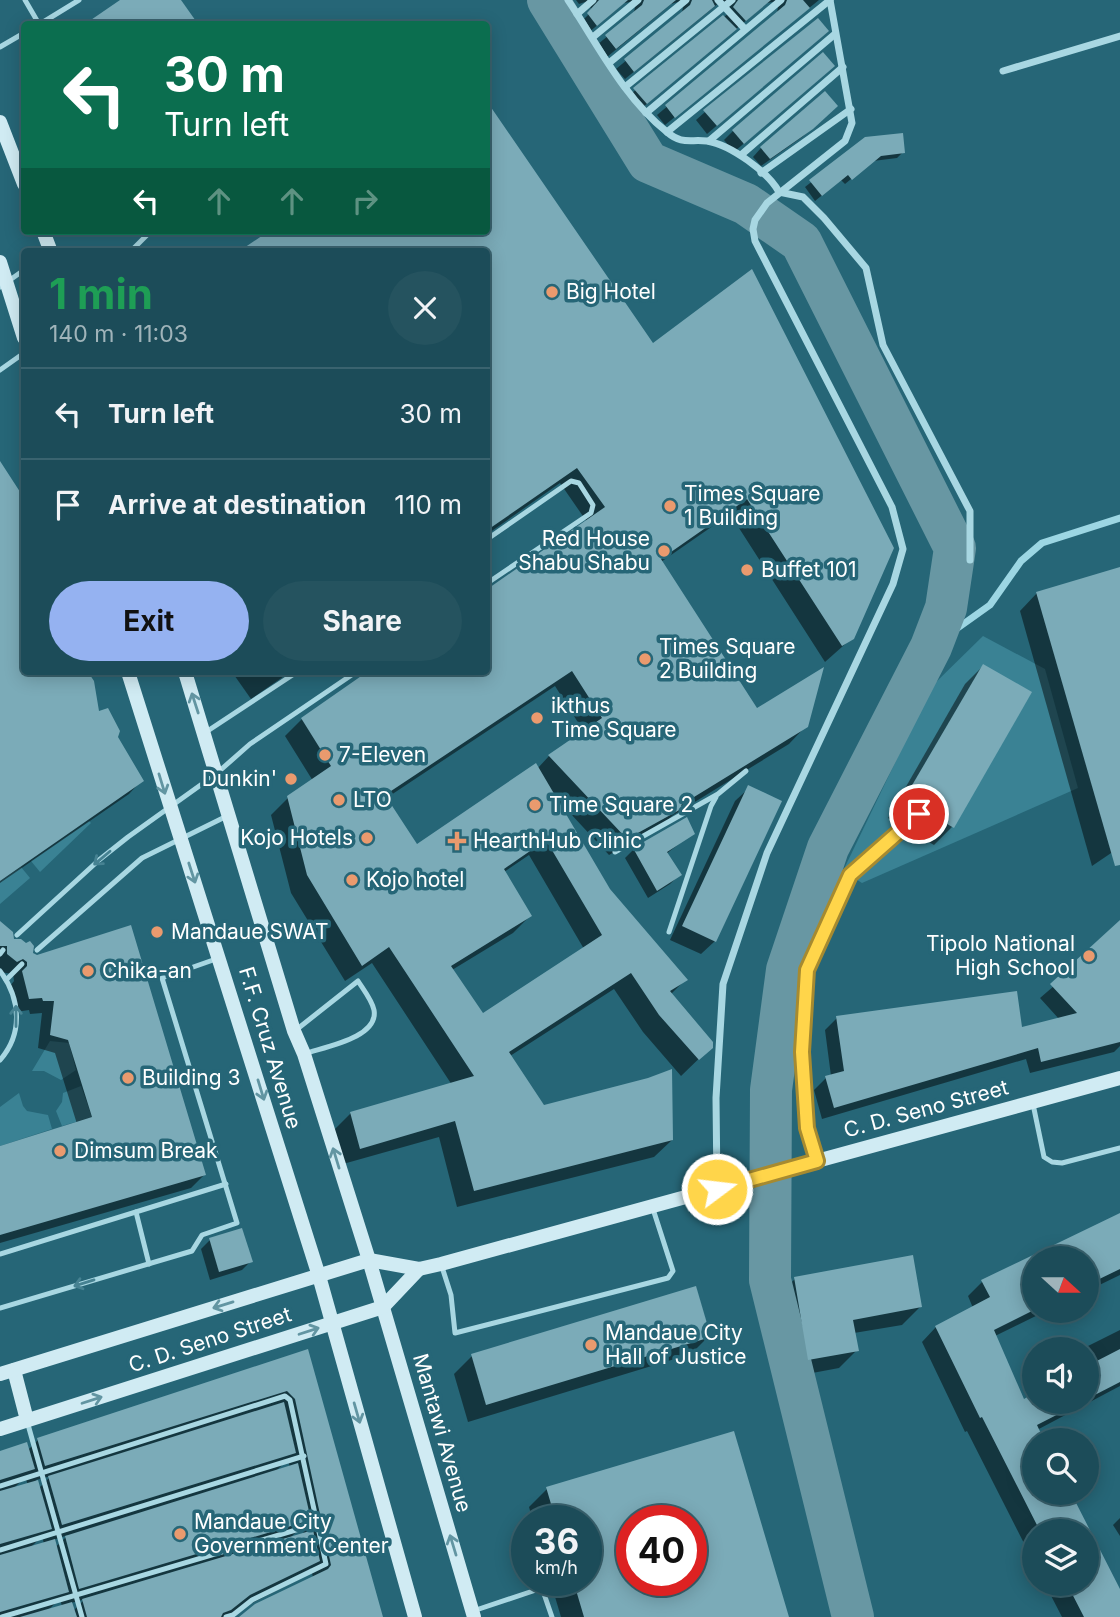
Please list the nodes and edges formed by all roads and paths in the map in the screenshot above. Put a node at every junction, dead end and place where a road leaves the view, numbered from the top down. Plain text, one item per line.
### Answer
1 (25, 0) edge
2 (79, 0) edge
3 (568, 0) edge
4 (593, 0) edge
5 (638, 0) edge
6 (686, 0) edge
7 (718, 0) edge
8 (732, 0) edge
9 (781, 0) edge
10 (723, 8) junction
11 (577, 13) junction
12 (38, 21) edge
13 (45, 21) edge
14 (745, 29) junction
15 (835, 34) junction
16 (21, 35) edge
17 (1120, 36) edge
18 (593, 37) junction
19 (0, 47) edge
20 (609, 63) junction
21 (843, 67) junction
22 (1003, 71) dead end
23 (625, 86) junction
24 (851, 109) junction
25 (646, 113) junction
26 (0, 122) edge
27 (667, 132) junction
28 (709, 141) junction
29 (741, 155) junction
30 (761, 173) junction
31 (21, 176) edge
32 (779, 192) junction
33 (147, 235) edge
34 (134, 248) edge
35 (0, 262) edge
36 (21, 272) edge
37 (4, 284) edge
38 (21, 330) edge
39 (21, 355) edge
40 (0, 370) edge
41 (490, 537) edge
42 (970, 559) dead end
43 (490, 580) edge
44 (129, 675) edge
45 (186, 675) edge
46 (292, 675) edge
47 (352, 675) edge
48 (204, 733) junction
49 (746, 771) dead end
50 (216, 774) junction
51 (718, 794) junction
52 (170, 808) junction
53 (919, 814) dead end
54 (229, 815) junction
55 (180, 838) junction
56 (615, 852) dead end
57 (850, 875) joint
58 (669, 932) dead end
59 (17, 935) dead end
60 (37, 950) dead end
61 (219, 958) junction
62 (22, 964) dead end
63 (0, 971) edge
64 (6, 980) junction
65 (294, 1031) junction
66 (304, 1054) junction
67 (0, 1060) edge
68 (1120, 1078) edge
69 (1032, 1102) junction
70 (1120, 1148) edge
71 (817, 1161) junction
72 (226, 1184) junction
73 (717, 1189) junction
74 (652, 1206) junction
75 (136, 1212) junction
76 (0, 1254) edge
77 (369, 1260) junction
78 (149, 1264) junction
79 (441, 1264) junction
80 (419, 1269) junction
81 (319, 1276) junction
82 (383, 1307) junction
83 (0, 1308) edge
84 (332, 1324) junction
85 (7, 1372) edge
86 (27, 1420) junction
87 (0, 1429) edge
88 (304, 1456) junction
89 (40, 1473) junction
90 (0, 1486) edge
91 (316, 1524) junction
92 (57, 1532) junction
93 (0, 1550) edge
94 (76, 1595) junction
95 (474, 1614) edge
96 (232, 1616) edge
97 (2, 1617) edge
98 (82, 1617) edge
99 (415, 1617) edge
100 (552, 1617) edge

1 - 12 lane
2 - 13 lane
3 - 11 street
4 - 11 street
5 - 18 street
6 - 20 street
7 - 10 street
8 - 10 street
9 - 14 street
10 - 14 street
10 - 23 street
11 - 18 street
14 - 25 street
15 - 21 street
15 - 27 street
15 - 28 street
16 - 19 lane
17 - 22 street
18 - 20 street
20 - 23 street
21 - 24 street
21 - 29 street
23 - 25 street
24 - 30 street
24 - 32 street
25 - 27 street
26 - 31 street
27 - 28 street
28 - 29 street
29 - 30 street
30 - 32 street
32 - 42 street
32 - 73 street
33 - 34 lane
35 - 37 street
36 - 37 lane
37 - 38 street
39 - 40 lane
41 - 43 lane
44 -> 52 street, F.F. Cruz Avenue
48 -> 45 street, F.F. Cruz Avenue
46 - 48 lane
47 - 50 lane
48 - 50 street, F.F. Cruz Avenue
49 - 51 lane
50 - 52 lane
50 - 54 street, F.F. Cruz Avenue
51 - 56 lane
51 - 58 lane
52 - 55 street, F.F. Cruz Avenue
52 -> 59 lane
53 - 57 lane
54 - 55 lane
54 - 65 street, F.F. Cruz Avenue
55 - 60 lane
55 -> 61 street, F.F. Cruz Avenue
57 - 71 street
61 - 72 lane
61 -> 81 street, F.F. Cruz Avenue
62 - 64 lane
63 - 64 lane
67 -> 64 lane
65 - 66 street, F.F. Cruz Avenue
65 - 66 lane
77 -> 66 street, F.F. Cruz Avenue
68 - 69 street, C. D. Seno Street
69 - 70 lane
69 - 71 street, C. D. Seno Street
71 - 73 street, C. D. Seno Street
72 - 75 lane
72 - 78 lane
73 - 74 street, C. D. Seno Street
74 - 79 street, C. D. Seno Street
74 - 79 lane
75 - 76 lane
75 - 78 lane
77 - 80 street, C. D. Seno Street
77 - 81 street, C. D. Seno Street
77 - 82 street, Mantawi Avenue
78 -> 83 lane
79 - 80 street, C. D. Seno Street
80 - 82 street, C. D. Seno Street
81 - 84 street
81 -> 85 street, C. D. Seno Street
82 - 84 street, C. D. Seno Street
95 -> 82 street, Mantawi Avenue
86 -> 84 street, C. D. Seno Street
84 -> 99 street
85 - 86 street
86 - 87 street, C. D. Seno Street
86 - 89 lane
88 - 89 lane
88 - 91 lane
88 - 92 lane
89 - 90 lane
89 - 92 lane
91 - 94 lane
91 - 96 lane
92 - 93 lane
92 - 94 lane
94 - 97 lane
94 - 98 lane
95 - 100 lane

